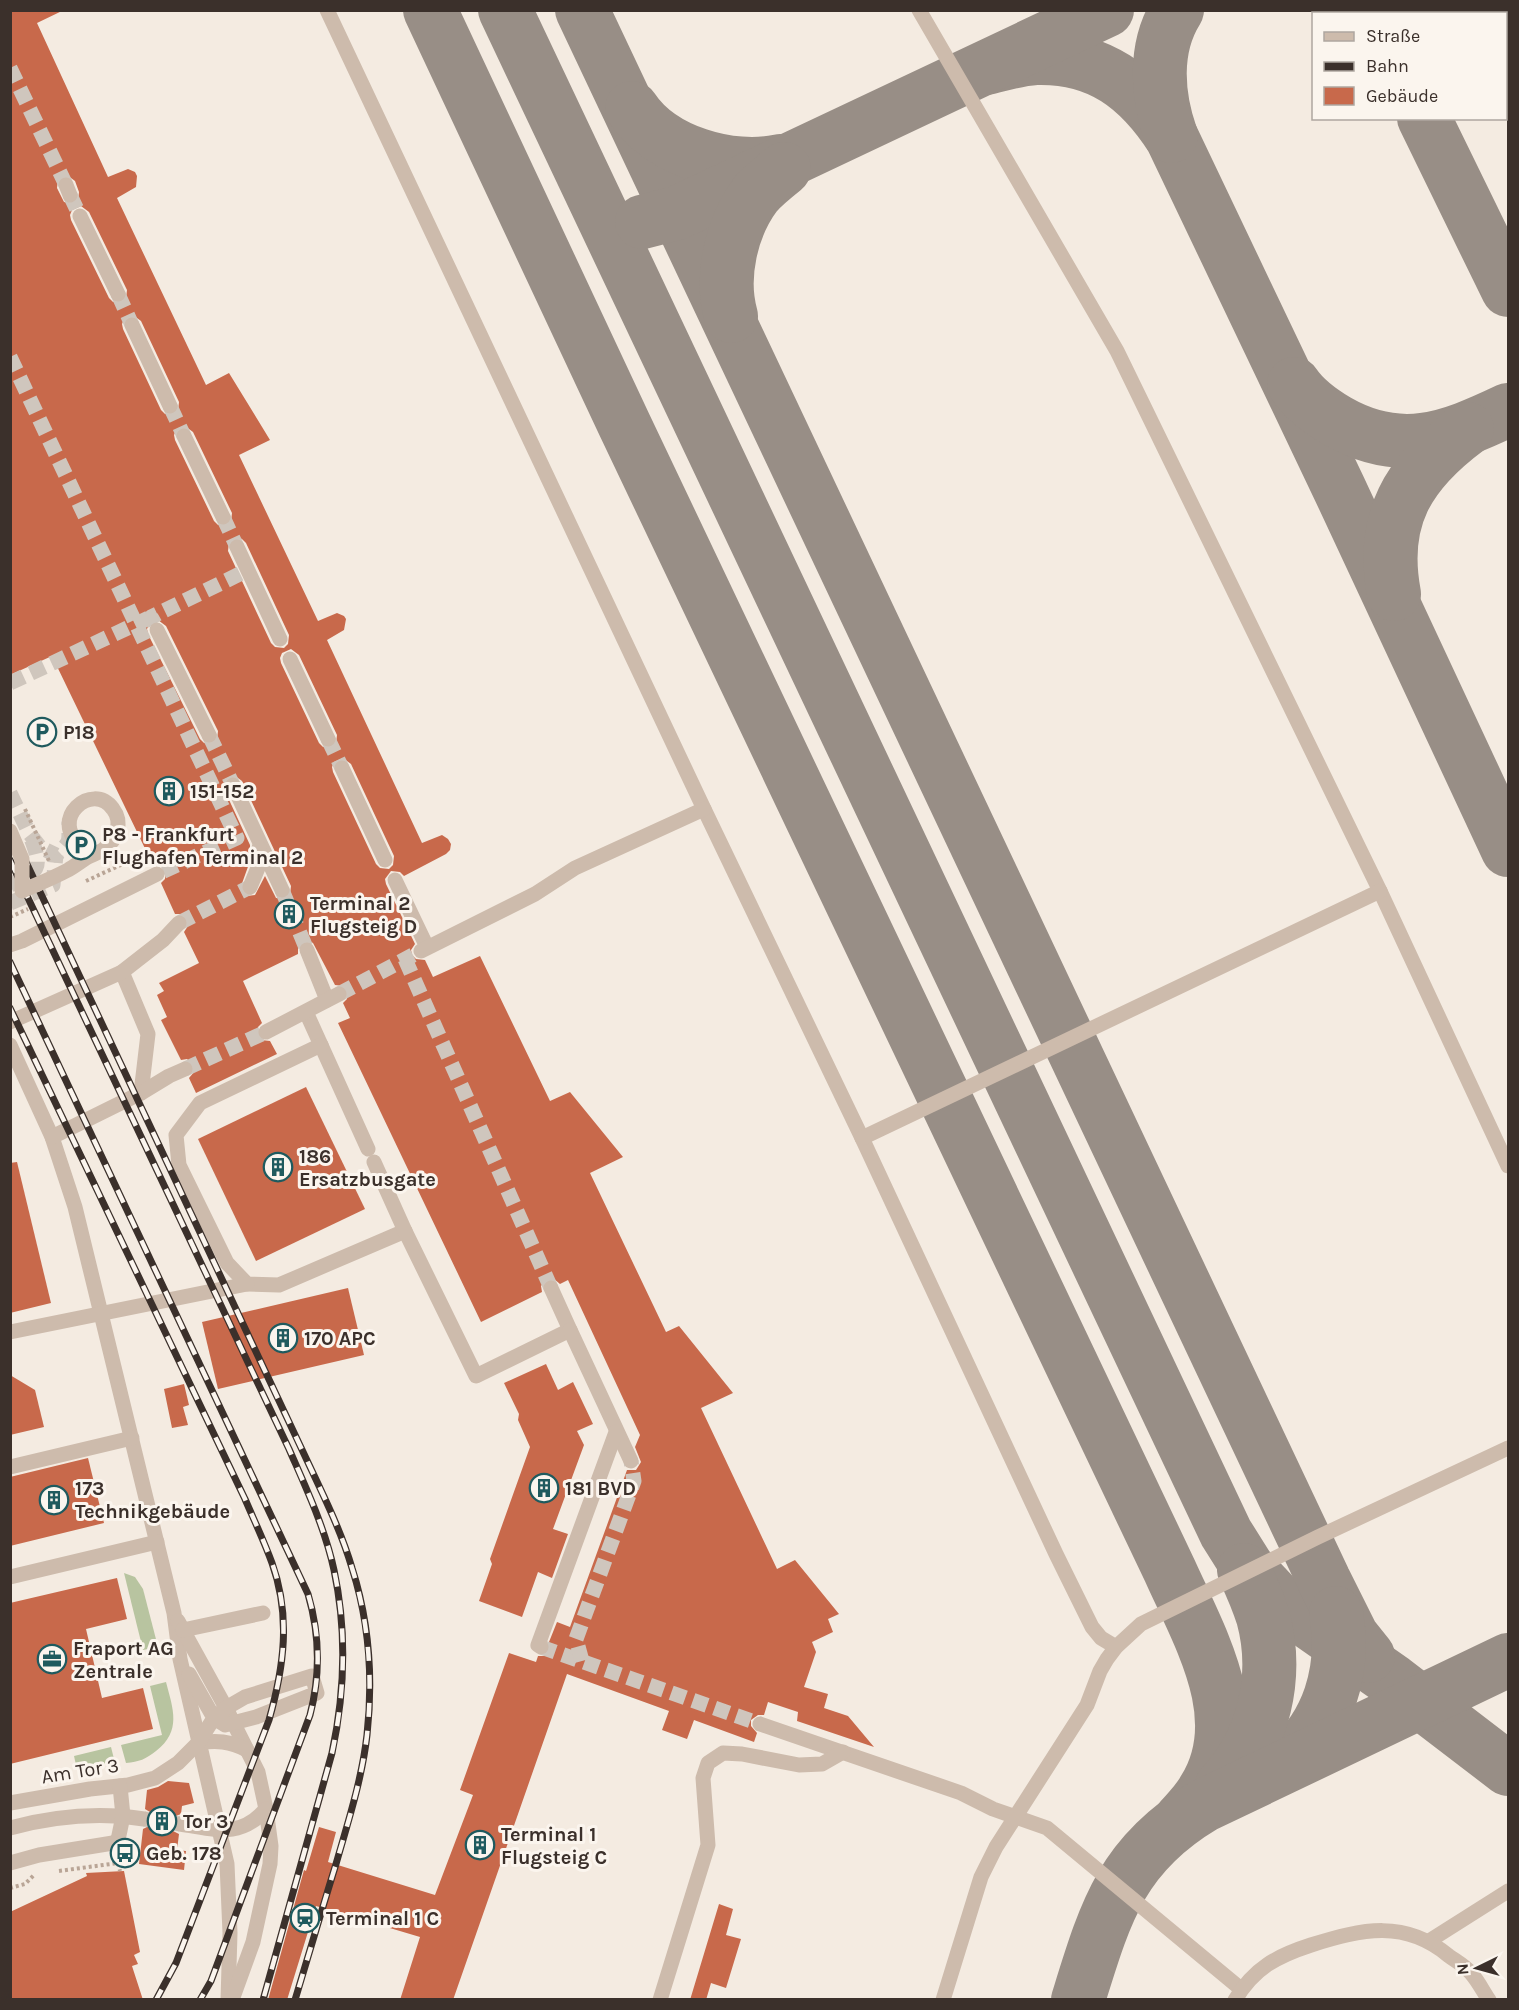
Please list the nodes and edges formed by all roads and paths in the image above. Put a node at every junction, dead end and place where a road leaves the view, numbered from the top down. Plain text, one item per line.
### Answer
1 (327, 10) edge
2 (919, 10) edge
3 (80, 216) tunnel mouth
4 (118, 294) tunnel mouth
5 (132, 325) tunnel mouth
6 (170, 406) tunnel mouth
7 (184, 436) tunnel mouth
8 (223, 517) tunnel mouth
9 (237, 547) tunnel mouth
10 (158, 630) tunnel mouth
11 (280, 639) dead end
12 (290, 659) dead end
13 (209, 735) tunnel mouth
14 (328, 739) tunnel mouth
15 (342, 768) tunnel mouth
16 (233, 785) tunnel mouth
17 (25, 809) dead end
18 (704, 809) junction
19 (10, 831) edge
20 (258, 839) junction
21 (81, 845) dead end
22 (386, 860) dead end
23 (54, 871) dead end
24 (157, 874) tunnel mouth
25 (395, 880) dead end
26 (250, 887) tunnel mouth
27 (282, 890) tunnel mouth
28 (1380, 891) junction
29 (16, 894) edge
30 (179, 923) tunnel mouth
31 (10, 945) edge
32 (307, 950) tunnel mouth
33 (122, 972) junction
34 (306, 1012) junction
35 (10, 1022) edge
36 (266, 1032) tunnel mouth
37 (10, 1045) edge
38 (321, 1045) junction
39 (185, 1069) tunnel mouth
40 (141, 1094) junction
41 (52, 1137) junction
42 (862, 1138) junction
43 (1509, 1166) edge
44 (405, 1231) junction
45 (248, 1284) junction
46 (551, 1288) tunnel mouth
47 (102, 1314) junction
48 (570, 1330) junction
49 (10, 1332) edge
50 (616, 1432) junction
51 (132, 1438) junction
52 (1509, 1448) edge
53 (631, 1461) tunnel mouth
54 (10, 1467) edge
55 (157, 1542) junction
56 (10, 1577) edge
57 (174, 1613) junction
58 (263, 1613) dead end
59 (183, 1630) junction
60 (542, 1647) dead end
61 (1116, 1647) junction
62 (180, 1659) junction
63 (220, 1713) junction
64 (234, 1723) junction
65 (760, 1724) tunnel mouth
66 (198, 1743) junction
67 (247, 1750) junction
68 (843, 1752) junction
69 (120, 1786) junction
70 (10, 1803) edge
71 (266, 1809) junction
72 (123, 1816) junction
73 (1015, 1817) junction
74 (144, 1819) tunnel mouth
75 (180, 1824) tunnel mouth
76 (10, 1828) edge
77 (219, 1830) junction
78 (10, 1863) edge
79 (120, 1871) dead end
80 (54, 1872) dead end
81 (43, 1874) dead end
82 (10, 1888) edge
83 (1509, 1891) edge
84 (1429, 1941) junction
85 (1238, 1994) edge
86 (230, 2000) edge
87 (660, 2000) edge
88 (943, 2000) edge
89 (1489, 2000) edge

1 - 18 lane
2 - 28 lane
3 - 4 lane
5 - 6 lane
7 - 8 lane
9 - 11 lane
10 - 13 lane
12 - 14 lane
15 - 22 lane
16 - 20 lane
17 - 23 path
18 - 25 lane
18 - 42 lane
19 - 29 lane, bridge
20 - 26 lane
20 - 27 lane
21 - 29 lane, bridge
24 - 31 lane
28 - 42 lane
28 - 43 lane
30 - 33 lane
32 - 34 lane
33 - 35 lane
33 - 40 lane
34 - 36 lane
34 - 38 lane
37 - 41 lane
38 - 44 lane
38 - 45 lane
39 - 40 lane
40 - 41 lane
41 - 47 lane
42 - 61 lane
44 - 45 lane
44 - 48 lane
45 - 47 lane
46 - 48 lane
47 - 49 lane
47 - 51 lane
48 - 50 lane
50 - 53 lane
50 - 60 lane
51 - 54 lane
51 - 55 lane
52 - 61 lane
55 - 56 lane
55 - 57 lane
57 - 59 lane
57 - 62 lane
58 - 59 lane
59 - 63 lane
61 - 73 lane
62 - 63 lane
62 - 66 lane
63 - 64 lane
63 - 64 lane
63 - 66 lane
64 - 67 lane
65 - 68 lane
66 - 67 lane
66 - 69 lane, Am Tor 3
66 - 77 lane
67 - 71 lane
68 - 73 lane
68 - 87 lane
69 - 70 lane, Am Tor 3
69 - 72 lane
71 - 77 lane
71 - 86 lane
72 - 74 lane
72 - 76 lane
72 - 78 lane
73 - 85 lane
73 - 88 lane
75 - 77 lane
77 - 86 lane
79 - 80 path
81 - 82 path
83 - 84 lane
84 - 85 lane
84 - 89 lane

